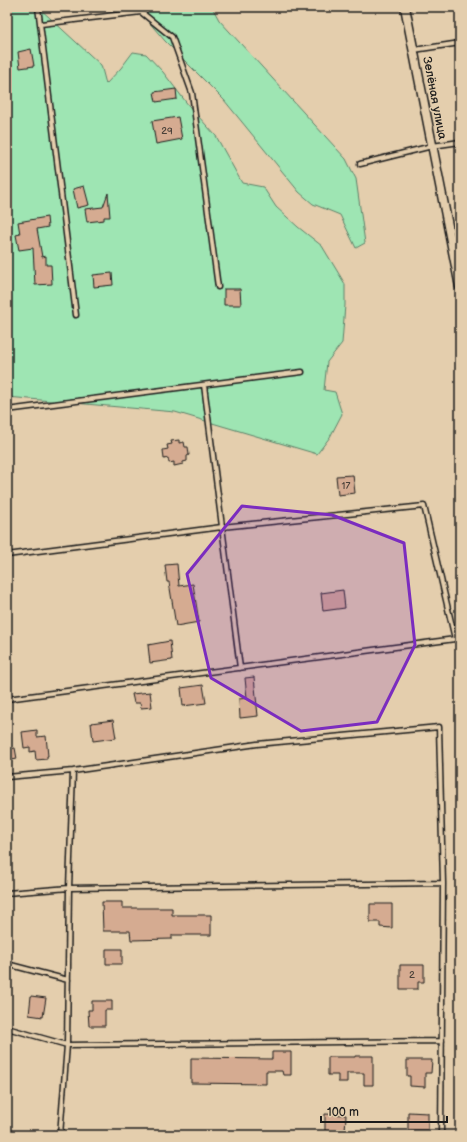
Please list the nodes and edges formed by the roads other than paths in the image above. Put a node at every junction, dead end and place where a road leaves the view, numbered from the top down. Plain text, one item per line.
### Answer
1 (38, 7) edge
2 (405, 7) edge
3 (41, 24) junction
4 (460, 43) edge
5 (413, 50) junction
6 (460, 142) edge
7 (432, 146) junction
8 (360, 164) dead end
9 (457, 259) edge
10 (218, 287) dead end
11 (460, 287) edge
12 (76, 315) dead end
13 (302, 372) dead end
14 (204, 385) junction
15 (7, 410) edge
16 (222, 527) junction
17 (7, 555) edge
18 (240, 668) junction
19 (7, 698) edge
20 (73, 771) junction
21 (7, 777) edge
22 (443, 882) junction
23 (69, 888) junction
24 (7, 893) edge
25 (7, 964) edge
26 (68, 980) junction
27 (7, 1028) edge
28 (442, 1041) junction
29 (67, 1045) junction
30 (60, 1135) edge
31 (441, 1135) edge

1 - 3 lane
2 - 5 street, Зелёная улица
3 - 10 lane
3 - 12 lane
4 - 5 lane
5 - 7 street, Зелёная улица
6 - 7 lane
7 - 8 lane
7 - 9 street, Зелёная улица
9 - 11 street, Зелёная улица
13 - 14 lane
14 - 15 lane
14 - 16 lane
16 - 17 lane
16 - 18 lane
16 - 18 lane
18 - 19 lane
20 - 21 lane
20 - 22 lane
20 - 23 lane
22 - 23 lane
22 - 28 lane
23 - 24 lane
23 - 26 lane
25 - 26 lane
26 - 29 lane
27 - 29 lane
28 - 29 lane
28 - 31 lane
29 - 30 lane

